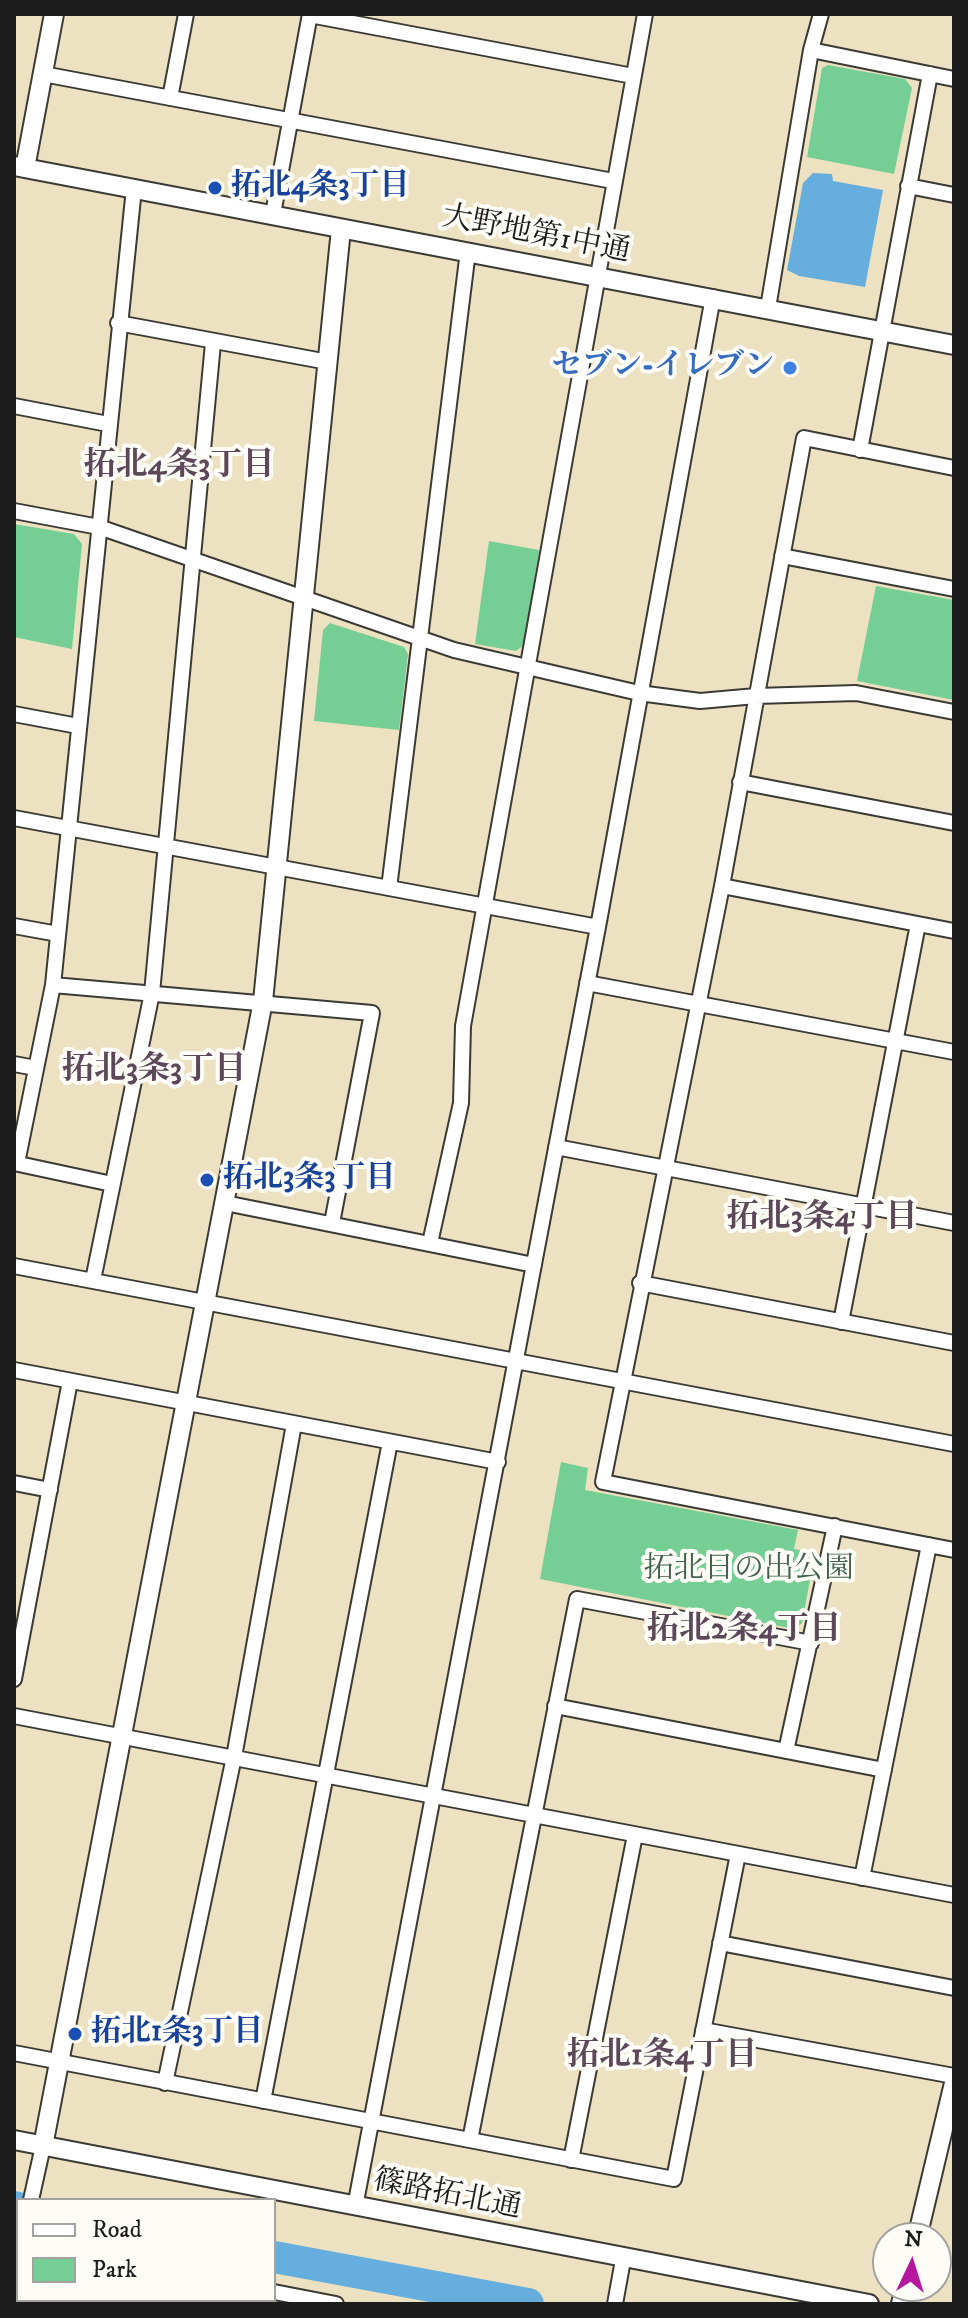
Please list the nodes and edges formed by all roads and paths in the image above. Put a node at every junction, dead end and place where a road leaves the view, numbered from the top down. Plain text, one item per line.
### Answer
1 (54, 14) edge
2 (186, 14) edge
3 (645, 14) edge
4 (821, 14) edge
5 (310, 15) edge
6 (811, 50) junction
7 (43, 74) junction
8 (930, 74) junction
9 (633, 76) junction
10 (954, 79) edge
11 (170, 98) junction
12 (291, 120) junction
13 (20, 167) edge
14 (613, 181) junction
15 (908, 186) junction
16 (134, 188) junction
17 (954, 195) edge
18 (273, 214) junction
19 (341, 229) junction
20 (468, 251) junction
21 (596, 276) junction
22 (713, 297) junction
23 (768, 308) junction
24 (118, 323) junction
25 (881, 331) junction
26 (213, 343) junction
27 (954, 345) edge
28 (328, 362) junction
29 (14, 406) edge
30 (108, 424) junction
31 (860, 450) junction
32 (954, 468) edge
33 (14, 511) edge
34 (99, 527) junction
35 (782, 556) junction
36 (193, 559) junction
37 (954, 589) edge
38 (304, 597) junction
39 (419, 637) junction
40 (527, 665) junction
41 (639, 693) junction
42 (756, 696) junction
43 (954, 712) edge
44 (14, 714) edge
45 (78, 726) junction
46 (740, 782) junction
47 (14, 818) edge
48 (954, 823) edge
49 (68, 828) junction
50 (167, 846) junction
51 (277, 866) junction
52 (722, 886) junction
53 (389, 888) junction
54 (486, 906) junction
55 (918, 924) junction
56 (14, 926) edge
57 (598, 927) junction
58 (954, 931) edge
59 (58, 934) junction
60 (587, 983) junction
61 (53, 985) junction
62 (152, 993) junction
63 (263, 1001) junction
64 (698, 1004) junction
65 (895, 1040) junction
66 (954, 1052) edge
67 (14, 1064) edge
68 (36, 1068) junction
69 (556, 1147) junction
70 (15, 1163) edge
71 (667, 1168) junction
72 (112, 1184) junction
73 (225, 1203) junction
74 (864, 1205) junction
75 (332, 1223) junction
76 (954, 1223) edge
77 (430, 1243) junction
78 (534, 1265) junction
79 (14, 1266) edge
80 (93, 1280) junction
81 (640, 1283) junction
82 (205, 1302) junction
83 (841, 1322) junction
84 (954, 1343) edge
85 (517, 1361) junction
86 (14, 1370) edge
87 (70, 1381) junction
88 (620, 1382) junction
89 (186, 1403) junction
90 (294, 1424) junction
91 (390, 1442) junction
92 (954, 1444) edge
93 (498, 1462) junction
94 (14, 1483) edge
95 (50, 1490) junction
96 (835, 1526) junction
97 (929, 1545) junction
98 (954, 1550) edge
99 (22, 1597) edge
100 (811, 1643) junction
101 (14, 1679) edge
102 (555, 1706) junction
103 (14, 1716) edge
104 (123, 1736) junction
105 (786, 1751) junction
106 (234, 1757) junction
107 (884, 1770) junction
108 (327, 1776) junction
109 (433, 1796) junction
110 (532, 1815) junction
111 (635, 1835) junction
112 (738, 1854) junction
113 (862, 1878) junction
114 (954, 1895) edge
115 (720, 1943) junction
116 (954, 1988) edge
117 (703, 2030) junction
118 (14, 2053) edge
119 (58, 2062) junction
120 (954, 2076) edge
121 (165, 2083) junction
122 (954, 2083) edge
123 (263, 2101) junction
124 (370, 2123) junction
125 (14, 2140) edge
126 (470, 2140) junction
127 (43, 2146) junction
128 (571, 2160) junction
129 (31, 2198) edge
130 (355, 2207) junction
131 (921, 2222) edge
132 (623, 2260) junction
133 (276, 2292) edge
134 (616, 2299) edge
135 (336, 2304) edge
136 (869, 2304) edge

1 - 7 street, 大野地第1中通
2 - 11 street
3 - 9 street
4 - 6 street
5 - 9 street
5 - 12 street
6 - 8 street
6 - 23 street
7 - 11 street
7 - 13 street, 大野地第1中通
8 - 10 street
8 - 15 street
9 - 14 street
11 - 12 street
12 - 14 street
12 - 18 street
13 - 16 street, 大野地第1中通
14 - 21 street
15 - 17 street
15 - 25 street
16 - 18 street, 大野地第1中通
16 - 24 street
18 - 19 street, 大野地第1中通
19 - 20 street, 大野地第1中通
19 - 28 street
20 - 21 street, 大野地第1中通
20 - 39 street
21 - 22 street, 大野地第1中通
21 - 40 street
22 - 23 street, 大野地第1中通
22 - 41 street
23 - 25 street, 大野地第1中通
24 - 26 street
24 - 30 street
25 - 27 street, 大野地第1中通
25 - 31 street
26 - 28 street
26 - 36 street
28 - 38 street
29 - 30 street
30 - 34 street
31 - 32 street
31 - 35 street
33 - 34 street
34 - 36 street
34 - 45 street
35 - 37 street
35 - 42 street
36 - 38 street
36 - 50 street
38 - 39 street
38 - 51 street
39 - 40 street
39 - 53 street
40 - 41 street
40 - 54 street
41 - 42 street
41 - 57 street
42 - 43 street
42 - 46 street
44 - 45 street
45 - 49 street
46 - 48 street
46 - 52 street
47 - 49 street
49 - 50 street
49 - 59 street
50 - 51 street
50 - 62 street
51 - 53 street
51 - 63 street
52 - 55 street
52 - 64 street
53 - 54 street
54 - 57 street
54 - 77 street
55 - 58 street
55 - 65 street
56 - 59 street
57 - 60 street
59 - 61 street
60 - 64 street
60 - 69 street
61 - 62 street
61 - 68 street
62 - 63 street
62 - 72 street
63 - 73 street
63 - 75 street
64 - 65 street
64 - 71 street
65 - 66 street
65 - 74 street
67 - 68 street
68 - 70 street
69 - 71 street
69 - 78 street
70 - 72 street
71 - 74 street
71 - 81 street
72 - 80 street
73 - 75 street
73 - 82 street
74 - 76 street
74 - 83 street
75 - 77 street
77 - 78 street
78 - 85 street
79 - 80 street
80 - 82 street
81 - 83 street
81 - 88 street
82 - 85 street
82 - 89 street
83 - 84 street
85 - 88 street
85 - 93 street
86 - 87 street
87 - 89 street
87 - 95 street
88 - 92 street
88 - 96 street
89 - 90 street
89 - 104 street
90 - 91 street
90 - 106 street
91 - 93 street
91 - 108 street
93 - 109 street
94 - 95 street
95 - 99 street
96 - 97 street
96 - 100 street
97 - 98 street
97 - 107 street
99 - 101 street
100 - 102 street
100 - 105 street
102 - 105 street
102 - 110 street
103 - 104 street
104 - 106 street
104 - 119 street
105 - 107 street
106 - 108 street
106 - 121 street
107 - 113 street
108 - 109 street
108 - 123 street
109 - 110 street
109 - 124 street
110 - 111 street
110 - 126 street
111 - 112 street
111 - 128 street
112 - 113 street
112 - 115 street
113 - 114 street
115 - 116 street
115 - 117 street
117 - 120 street
117 - 128 street
118 - 119 street
119 - 121 street
119 - 127 street
121 - 123 street
122 - 131 street
123 - 124 street
124 - 126 street
124 - 130 street
125 - 127 street, 篠路拓北通
126 - 128 street
127 - 129 street
127 - 130 street, 篠路拓北通
130 - 132 street, 篠路拓北通
132 - 134 street
132 - 136 street, 篠路拓北通
133 - 135 street

